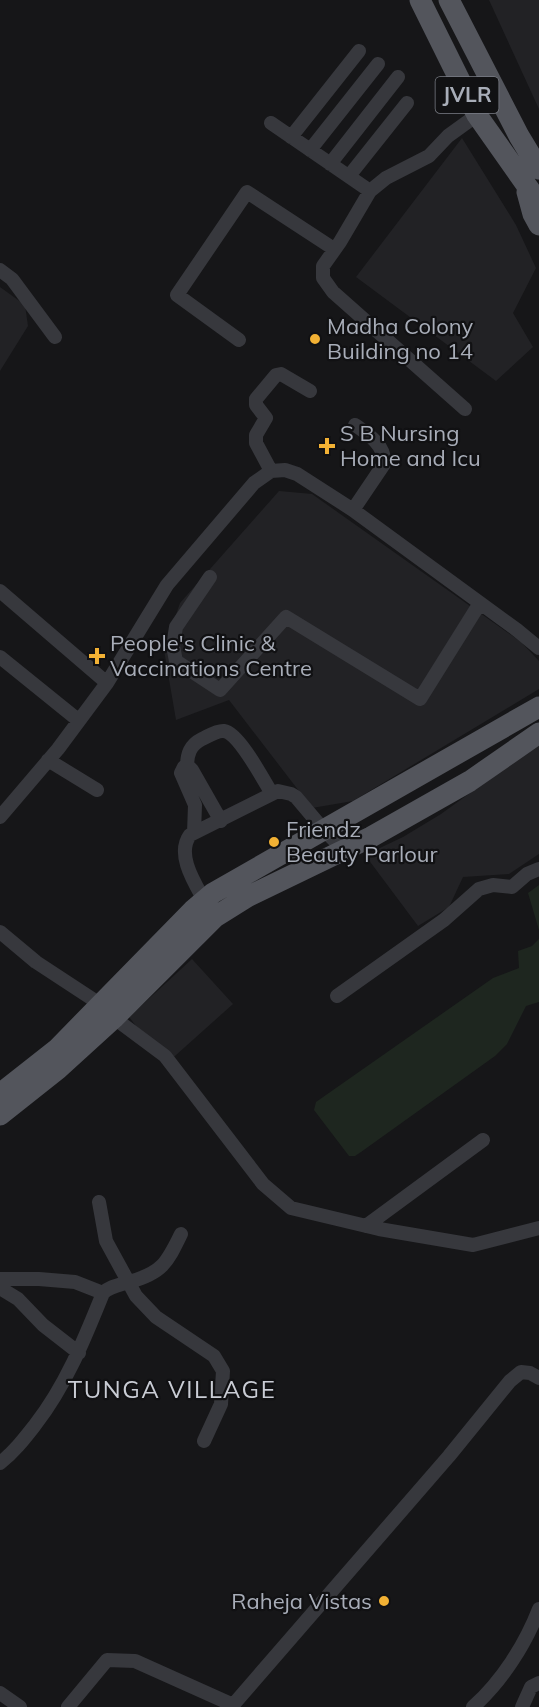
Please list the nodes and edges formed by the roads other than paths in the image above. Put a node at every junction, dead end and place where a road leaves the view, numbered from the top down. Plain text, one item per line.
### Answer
1 (420, 0) edge
2 (450, 0) edge
3 (359, 51) dead end
4 (378, 64) dead end
5 (398, 77) dead end
6 (407, 103) dead end
7 (477, 115) junction
8 (271, 123) dead end
9 (519, 136) junction
10 (291, 137) junction
11 (310, 150) junction
12 (539, 159) edge
13 (330, 164) junction
14 (349, 176) junction
15 (532, 176) edge
16 (370, 191) junction
17 (539, 203) edge
18 (539, 225) edge
19 (334, 249) junction
20 (0, 270) edge
21 (55, 337) dead end
22 (239, 339) dead end
23 (310, 391) dead end
24 (465, 409) dead end
25 (355, 425) dead end
26 (271, 471) junction
27 (353, 510) junction
28 (210, 577) dead end
29 (0, 591) edge
30 (480, 603) junction
31 (539, 648) edge
32 (0, 657) edge
33 (107, 683) junction
34 (539, 707) edge
35 (78, 720) junction
36 (539, 733) edge
37 (48, 760) junction
38 (187, 767) junction
39 (97, 790) dead end
40 (273, 794) junction
41 (0, 817) edge
42 (221, 820) junction
43 (323, 830) junction
44 (194, 833) junction
45 (345, 851) junction
46 (539, 869) edge
47 (204, 900) junction
48 (0, 932) edge
49 (337, 996) dead end
50 (107, 1011) junction
51 (0, 1094) edge
52 (0, 1115) edge
53 (483, 1140) dead end
54 (99, 1202) dead end
55 (366, 1226) junction
56 (539, 1228) edge
57 (181, 1234) dead end
58 (0, 1279) edge
59 (129, 1282) junction
60 (0, 1288) edge
61 (103, 1293) junction
62 (79, 1353) junction
63 (539, 1378) edge
64 (204, 1441) dead end
65 (0, 1463) edge
66 (539, 1609) edge
67 (539, 1683) edge
68 (0, 1693) edge
69 (234, 1706) edge
70 (20, 1707) edge
71 (68, 1707) edge
72 (473, 1707) edge
73 (522, 1707) edge

1 - 7 main road, JVLR
2 - 9 main road, JVLR
3 - 10 street
4 - 11 street
5 - 13 street
6 - 14 street
7 - 15 main road, JVLR
7 - 16 street
8 - 10 street
9 - 12 main road
9 - 15 main road, JVLR
10 - 11 street
11 - 13 street
13 - 14 street
14 - 16 street
15 - 17 main road, JVLR
15 - 18 main road
16 - 19 street
19 - 22 street
19 - 24 street
20 - 21 street
23 - 26 street
25 - 27 street
26 - 27 street
26 - 33 street
27 - 30 street
28 - 30 street
29 - 33 street
30 - 31 street
32 - 35 street
33 - 35 street
34 - 43 main road
35 - 37 street
36 - 45 main road
37 - 39 street
37 - 41 street
38 - 40 street
38 - 42 street
38 - 44 street
40 - 42 street
40 - 43 street
42 - 44 street
43 - 45 street
43 - 47 main road
44 - 47 street
45 - 50 main road
46 - 49 street
47 - 50 main road
48 - 50 street
50 - 51 main road
50 - 52 main road
50 - 55 street
53 - 55 street
54 - 59 street
55 - 56 street
57 - 59 street
58 - 61 street
59 - 61 street
59 - 64 street
60 - 62 street
61 - 62 street
62 - 65 street
63 - 69 street
66 - 72 street
67 - 73 street
68 - 70 street
69 - 71 street

